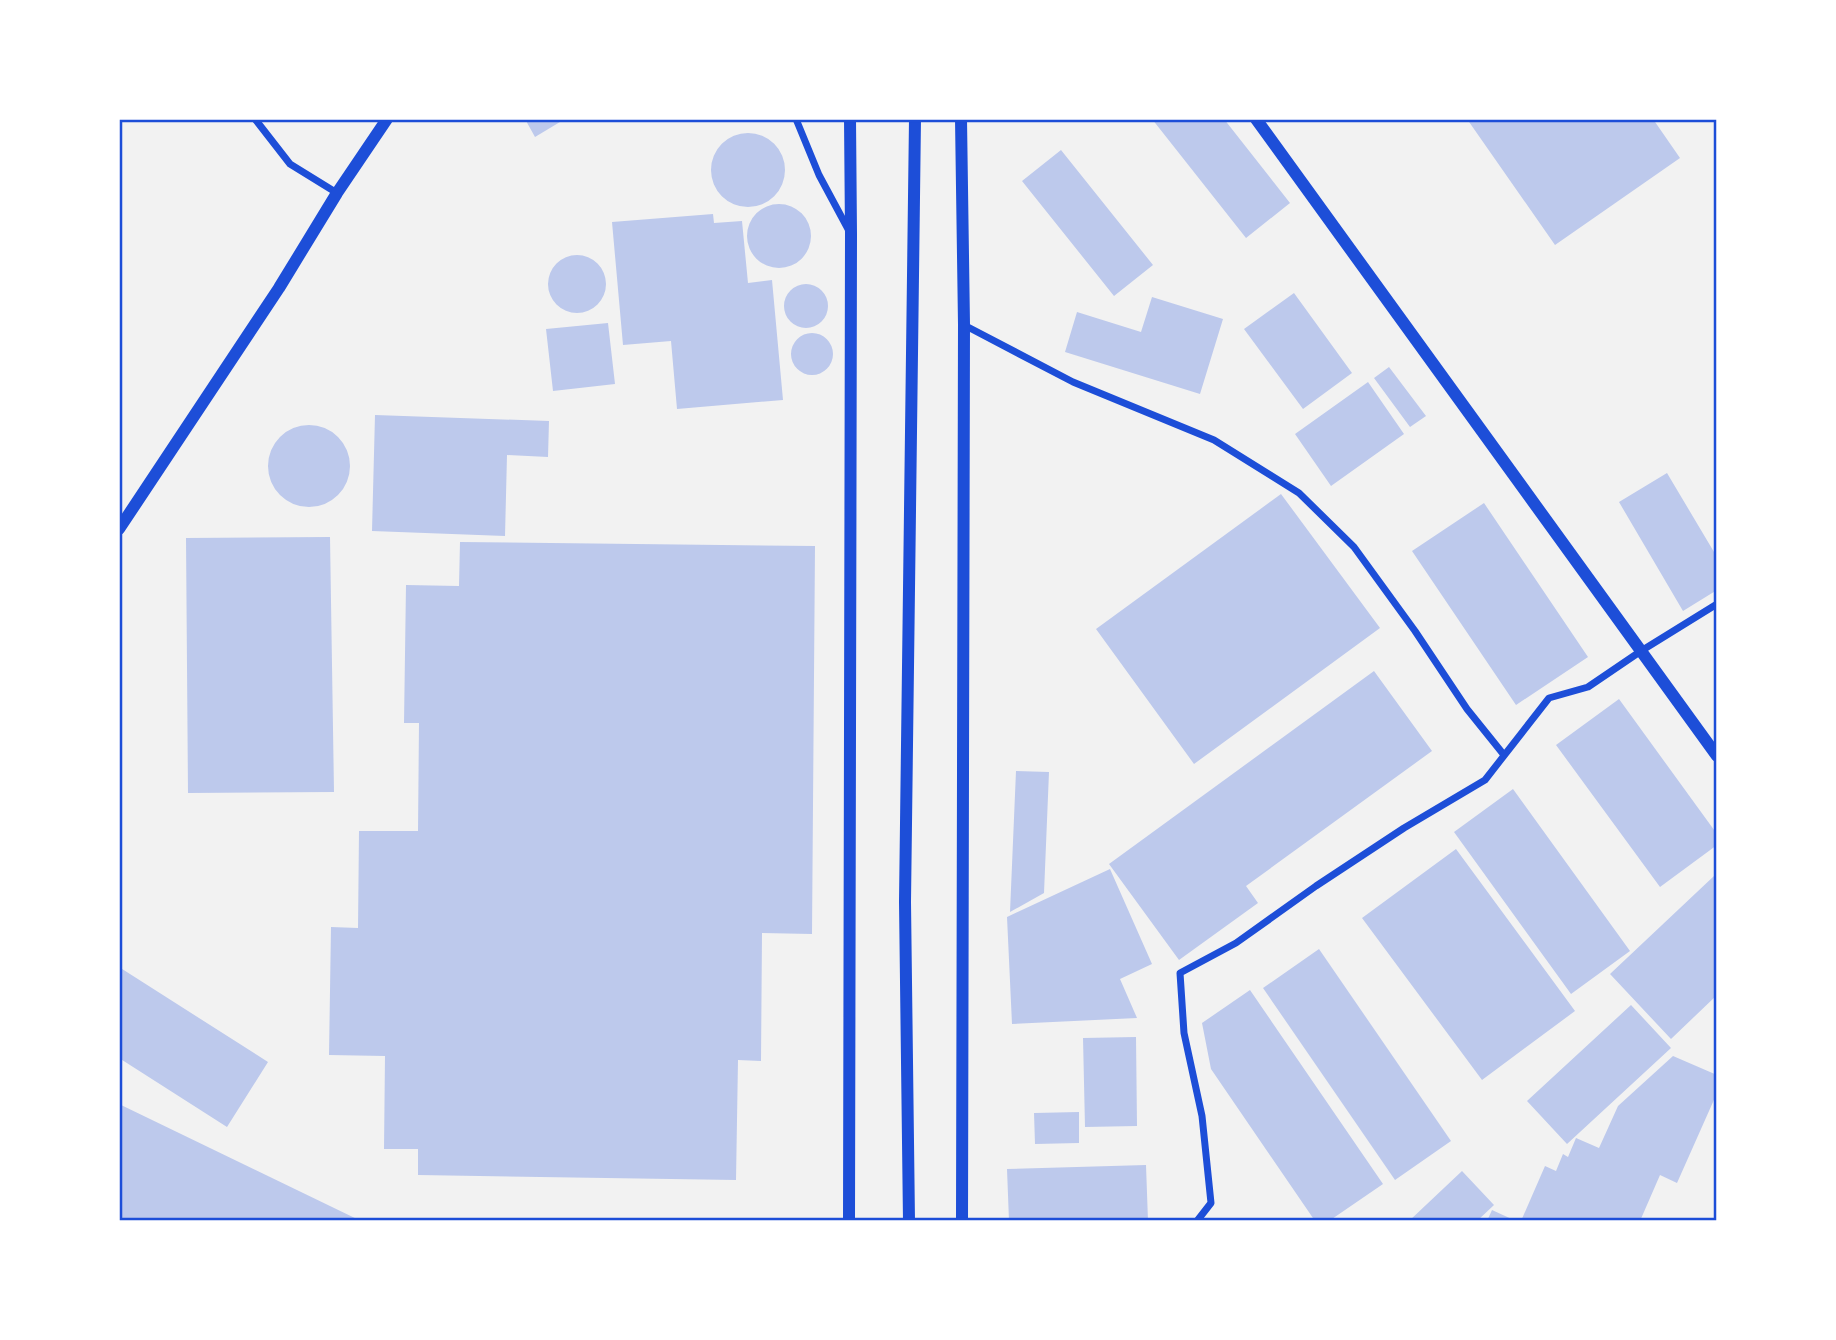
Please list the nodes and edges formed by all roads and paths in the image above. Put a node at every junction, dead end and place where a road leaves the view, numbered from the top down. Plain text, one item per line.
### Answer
1 (254, 119) edge
2 (387, 119) edge
3 (796, 119) edge
4 (850, 119) edge
5 (915, 119) edge
6 (961, 119) edge
7 (1256, 119) edge
8 (337, 193) junction
9 (851, 234) junction
10 (964, 324) junction
11 (119, 529) edge
12 (1717, 604) edge
13 (1641, 651) junction
14 (1504, 755) junction
15 (1717, 756) edge
16 (849, 1221) edge
17 (909, 1221) edge
18 (962, 1221) edge
19 (1197, 1221) edge

1 - 8 street
2 - 8 street
3 - 9 street
4 - 9 street
5 - 17 street
6 - 10 street
7 - 13 street
8 - 11 street
9 - 16 street
10 - 14 street
10 - 18 street
12 - 13 street
13 - 14 street
13 - 15 street
14 - 19 street

